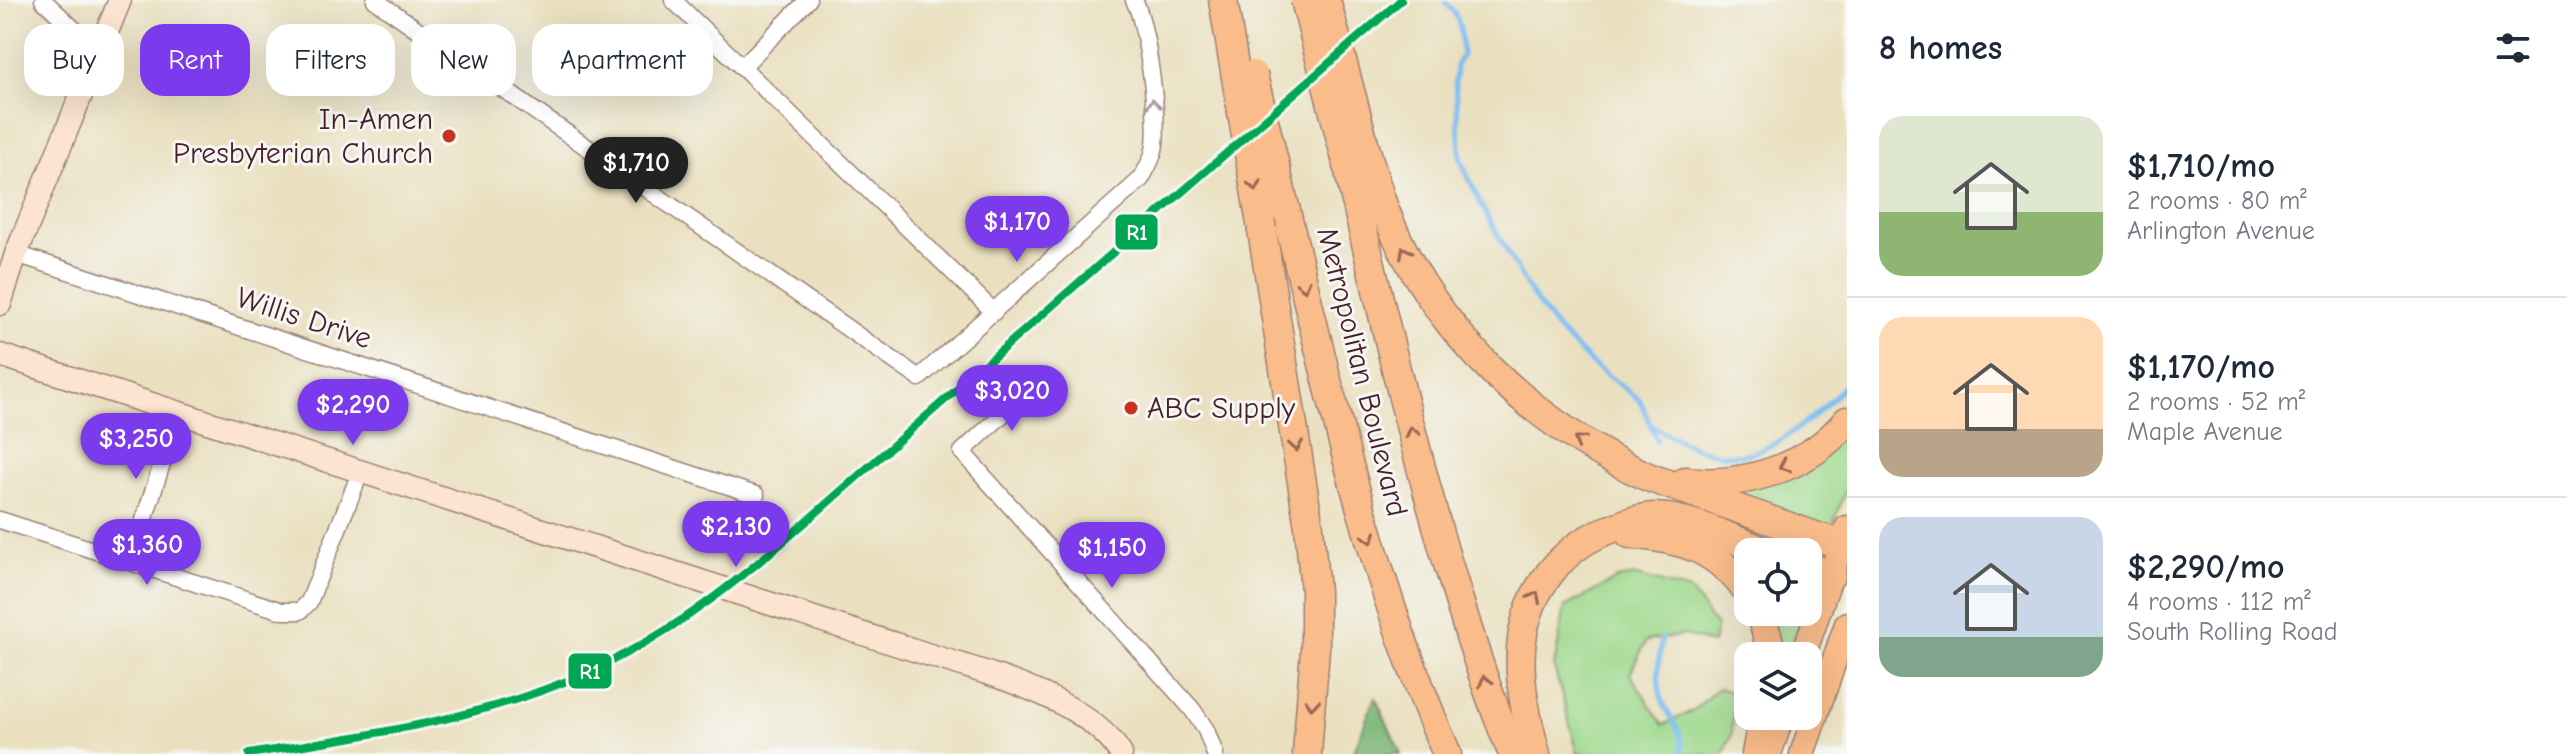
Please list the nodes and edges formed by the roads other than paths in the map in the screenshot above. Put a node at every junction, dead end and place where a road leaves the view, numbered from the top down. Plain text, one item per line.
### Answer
1 (43, 0) edge
2 (120, 0) edge
3 (375, 0) edge
4 (673, 0) edge
5 (808, 0) edge
6 (1134, 0) edge
7 (1223, 0) edge
8 (1234, 0) edge
9 (1305, 0) edge
10 (1326, 0) edge
11 (68, 24) edge
12 (110, 24) edge
13 (1238, 49) junction
14 (742, 67) junction
15 (80, 96) edge
16 (1355, 151) junction
17 (16, 254) junction
18 (0, 304) edge
19 (994, 312) junction
20 (0, 355) edge
21 (1034, 385) dead end
22 (178, 413) junction
23 (1847, 421) edge
24 (360, 473) junction
25 (1648, 477) junction
26 (756, 495) dead end
27 (0, 520) edge
28 (1594, 536) junction
29 (1734, 540) edge
30 (1845, 540) edge
31 (131, 561) junction
32 (1734, 573) edge
33 (1829, 574) edge
34 (1847, 624) edge
35 (1807, 642) edge
36 (1760, 730) edge
37 (1777, 730) edge
38 (1121, 754) edge
39 (1215, 754) edge
40 (1307, 754) edge
41 (1447, 754) edge
42 (1513, 754) edge
43 (1536, 754) edge
44 (1756, 754) edge
45 (1769, 754) edge
46 (1802, 754) edge

1 - 11 street
2 - 12 street
3 - 19 street
4 - 14 street
5 - 14 street
19 -> 6 street
7 - 13 highway
8 - 13 highway, Metropolitan Boulevard
9 - 16 highway, Metropolitan Boulevard, bridge
10 - 16 highway, bridge
13 -> 40 highway, bridge
13 -> 41 highway, Metropolitan Boulevard, bridge
14 - 19 street
15 - 17 street
25 -> 16 highway
42 -> 16 highway, Metropolitan Boulevard
17 - 18 street
17 - 26 street, Willis Drive
20 - 22 street
21 - 39 street
22 - 24 street
22 - 31 street
23 -> 25 highway
24 - 31 street
24 - 38 street, bridge
25 - 30 highway
27 - 31 street
28 - 29 highway
28 - 32 highway
43 -> 28 highway
30 - 33 main road
33 - 35 main road
34 - 46 main road
36 - 44 highway
37 - 45 main road

